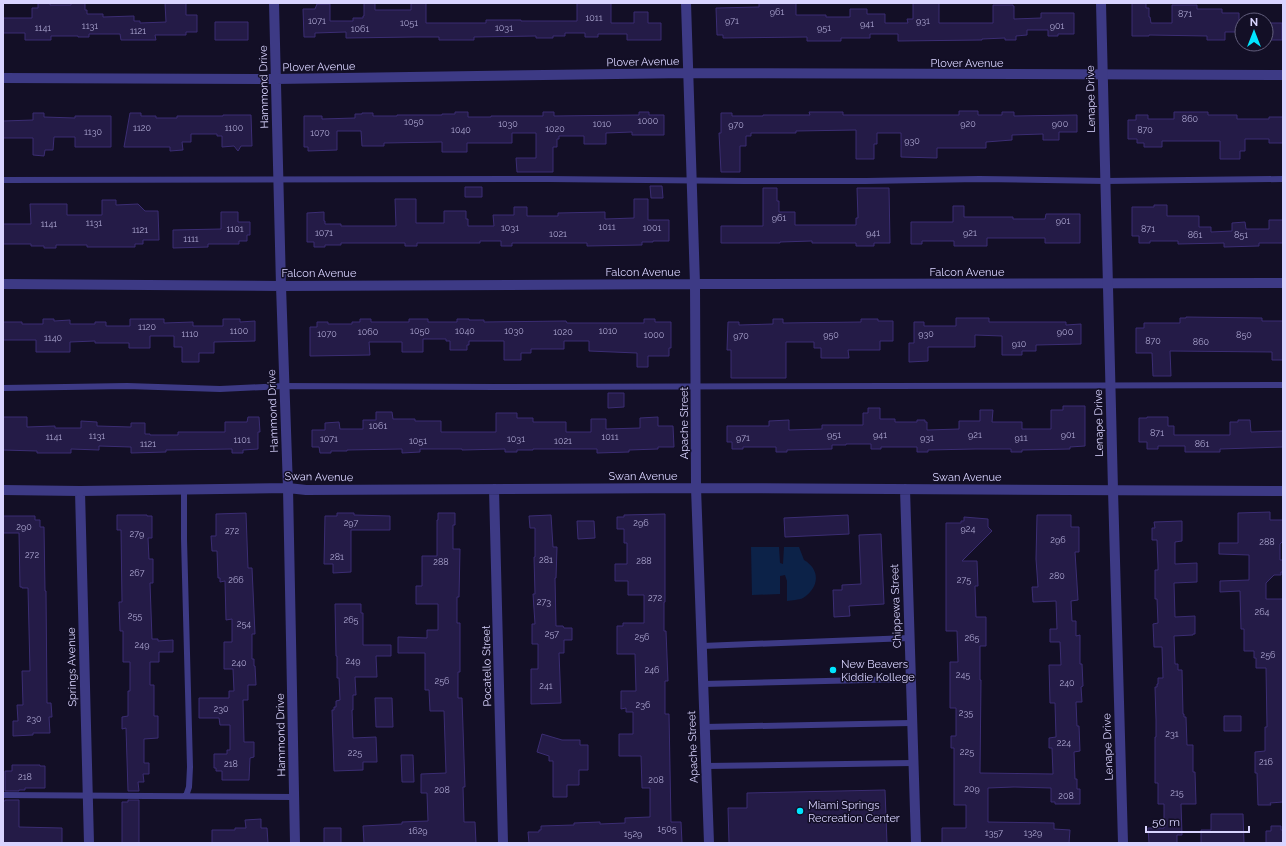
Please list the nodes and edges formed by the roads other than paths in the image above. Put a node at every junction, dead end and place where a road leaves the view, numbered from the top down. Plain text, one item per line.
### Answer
1 (274, 3) edge
2 (686, 3) edge
3 (1101, 3) edge
4 (688, 73) junction
5 (1103, 76) junction
6 (1283, 76) edge
7 (3, 78) edge
8 (276, 79) junction
9 (278, 179) junction
10 (1283, 179) edge
11 (3, 180) edge
12 (692, 181) junction
13 (1105, 181) junction
14 (1283, 283) edge
15 (3, 284) edge
16 (695, 284) junction
17 (1108, 284) junction
18 (281, 286) junction
19 (1110, 385) junction
20 (1283, 385) edge
21 (284, 386) junction
22 (696, 386) junction
23 (3, 388) edge
24 (288, 488) junction
25 (696, 488) junction
26 (184, 489) junction
27 (494, 489) junction
28 (904, 489) junction
29 (3, 490) edge
30 (1113, 490) junction
31 (80, 491) junction
32 (1283, 491) edge
33 (909, 638) junction
34 (702, 646) junction
35 (910, 679) junction
36 (703, 684) junction
37 (911, 723) junction
38 (704, 727) junction
39 (912, 763) junction
40 (706, 766) junction
41 (3, 795) edge
42 (87, 796) junction
43 (186, 796) junction
44 (294, 797) junction
45 (89, 843) edge
46 (295, 843) edge
47 (503, 843) edge
48 (709, 843) edge
49 (916, 843) edge
50 (1123, 843) edge

1 - 8 street, Hammond Drive
2 - 4 street, Apache Street
3 - 5 street, Lenape Drive
4 - 5 street, Plover Avenue
4 - 8 street, Plover Avenue
4 - 12 street, Apache Street
5 - 6 street, Plover Avenue
5 - 13 street, Lenape Drive
7 - 8 street, Plover Avenue
8 - 9 street, Hammond Drive
9 - 11 lane
9 - 12 lane
9 - 18 street, Hammond Drive
10 - 13 lane
12 - 13 lane
12 - 16 street, Apache Street
13 - 17 street, Lenape Drive
14 - 17 street, Falcon Avenue
15 - 18 street, Falcon Avenue
16 - 17 street, Falcon Avenue
16 - 18 street, Falcon Avenue
16 - 22 street, Apache Street
17 - 19 street, Lenape Drive
18 - 21 street, Hammond Drive
19 - 20 lane
19 - 22 lane
19 - 30 street, Lenape Drive
21 - 22 lane
21 - 23 lane
21 - 24 street, Hammond Drive
22 - 25 street, Apache Street
24 - 26 street, Swan Avenue
24 - 27 street, Swan Avenue
24 - 44 street, Hammond Drive
25 - 27 street, Swan Avenue
25 - 28 street, Swan Avenue
25 - 34 street, Apache Street
26 - 31 street, Swan Avenue
26 - 43 lane
27 - 47 street, Pocatello Street
28 - 30 street, Swan Avenue
28 - 33 street, Chippewa Street
29 - 31 street, Swan Avenue
30 - 32 street, Swan Avenue
30 - 50 street, Lenape Drive
31 - 42 street, Springs Avenue
33 - 34 lane
33 - 35 street, Chippewa Street
34 - 36 street, Apache Street
35 - 36 lane
35 - 37 street, Chippewa Street
36 - 38 street, Apache Street
37 - 38 lane
37 - 39 street, Chippewa Street
38 - 40 street, Apache Street
39 - 40 lane
39 - 49 street, Chippewa Street
40 - 48 street, Apache Street
41 - 42 lane
42 - 43 lane
42 - 45 street, Springs Avenue
43 - 44 lane
44 - 46 street, Hammond Drive

